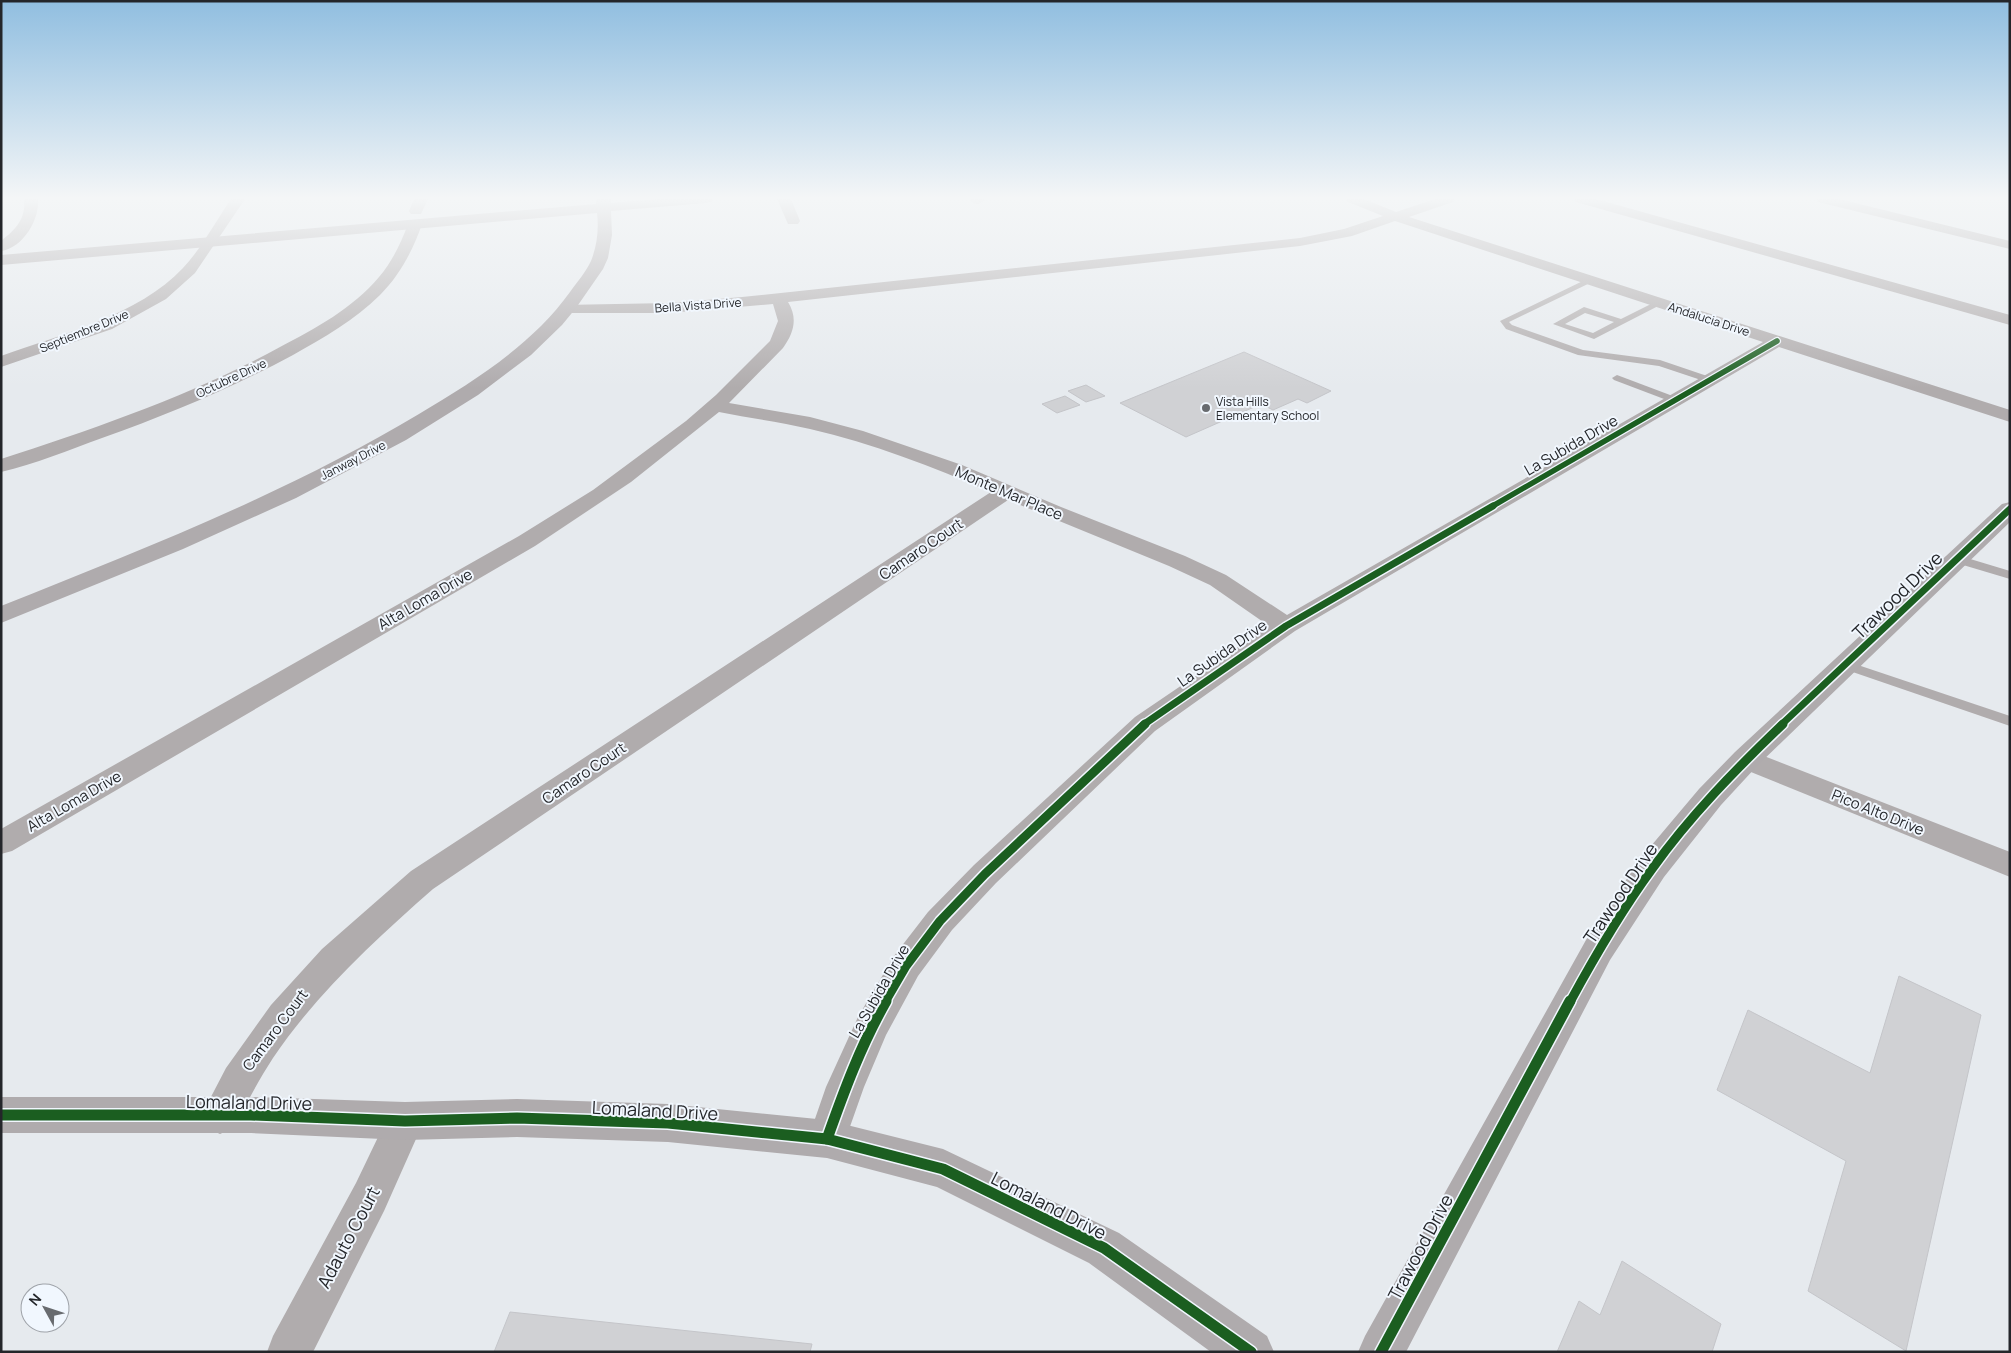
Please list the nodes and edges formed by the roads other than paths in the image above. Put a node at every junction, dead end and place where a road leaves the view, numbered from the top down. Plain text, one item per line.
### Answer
1 (195, 262) edge
2 (398, 262) edge
3 (598, 262) edge
4 (1112, 262) edge
5 (1534, 262) edge
6 (1804, 262) edge
7 (1589, 280) junction
8 (777, 298) junction
9 (1660, 303) junction
10 (569, 308) junction
11 (2010, 320) edge
12 (1622, 322) junction
13 (1777, 341) junction
14 (1, 362) edge
15 (1617, 378) dead end
16 (1710, 380) junction
17 (1675, 400) junction
18 (715, 406) junction
19 (2010, 416) edge
20 (1, 466) edge
21 (1006, 492) junction
22 (2010, 509) edge
23 (1957, 559) junction
24 (2010, 575) edge
25 (1, 615) edge
26 (1286, 626) junction
27 (1846, 665) junction
28 (2010, 721) edge
29 (1746, 759) junction
30 (1, 843) edge
31 (2010, 864) edge
32 (1, 1115) edge
33 (220, 1116) junction
34 (405, 1121) junction
35 (827, 1139) junction
36 (289, 1352) edge
37 (1251, 1352) edge
38 (1381, 1352) edge

1 - 14 street, Septiembre Drive
2 - 20 street, Octubre Drive
3 - 10 street, Janway Drive
4 - 8 street, Bella Vista Drive
5 - 7 street, Andalucia Drive
6 - 11 street
7 - 9 street, Andalucia Drive
7 - 16 lane
8 - 10 street, Bella Vista Drive
8 - 18 street, Alta Loma Drive
9 - 12 lane
9 - 13 street, Andalucia Drive
10 - 25 street, Janway Drive
12 - 12 lane
13 - 16 street, La Subida Drive
13 - 19 street, Andalucia Drive
15 - 17 lane
16 - 17 street, La Subida Drive
17 - 26 street, La Subida Drive
18 - 21 street, Monte Mar Place
18 - 30 street, Alta Loma Drive
21 - 26 street, Monte Mar Place
21 - 33 street, Camaro Court
22 - 23 street, Trawood Drive
23 - 24 lane
23 - 27 street, Trawood Drive
26 - 35 street, La Subida Drive
27 - 28 lane
27 - 29 street, Trawood Drive
29 - 31 street, Pico Alto Drive
29 - 38 street, Trawood Drive
32 - 33 street, Lomaland Drive
33 - 34 street, Lomaland Drive
34 - 35 street, Lomaland Drive
34 - 36 street, Adauto Court
35 - 37 street, Lomaland Drive

